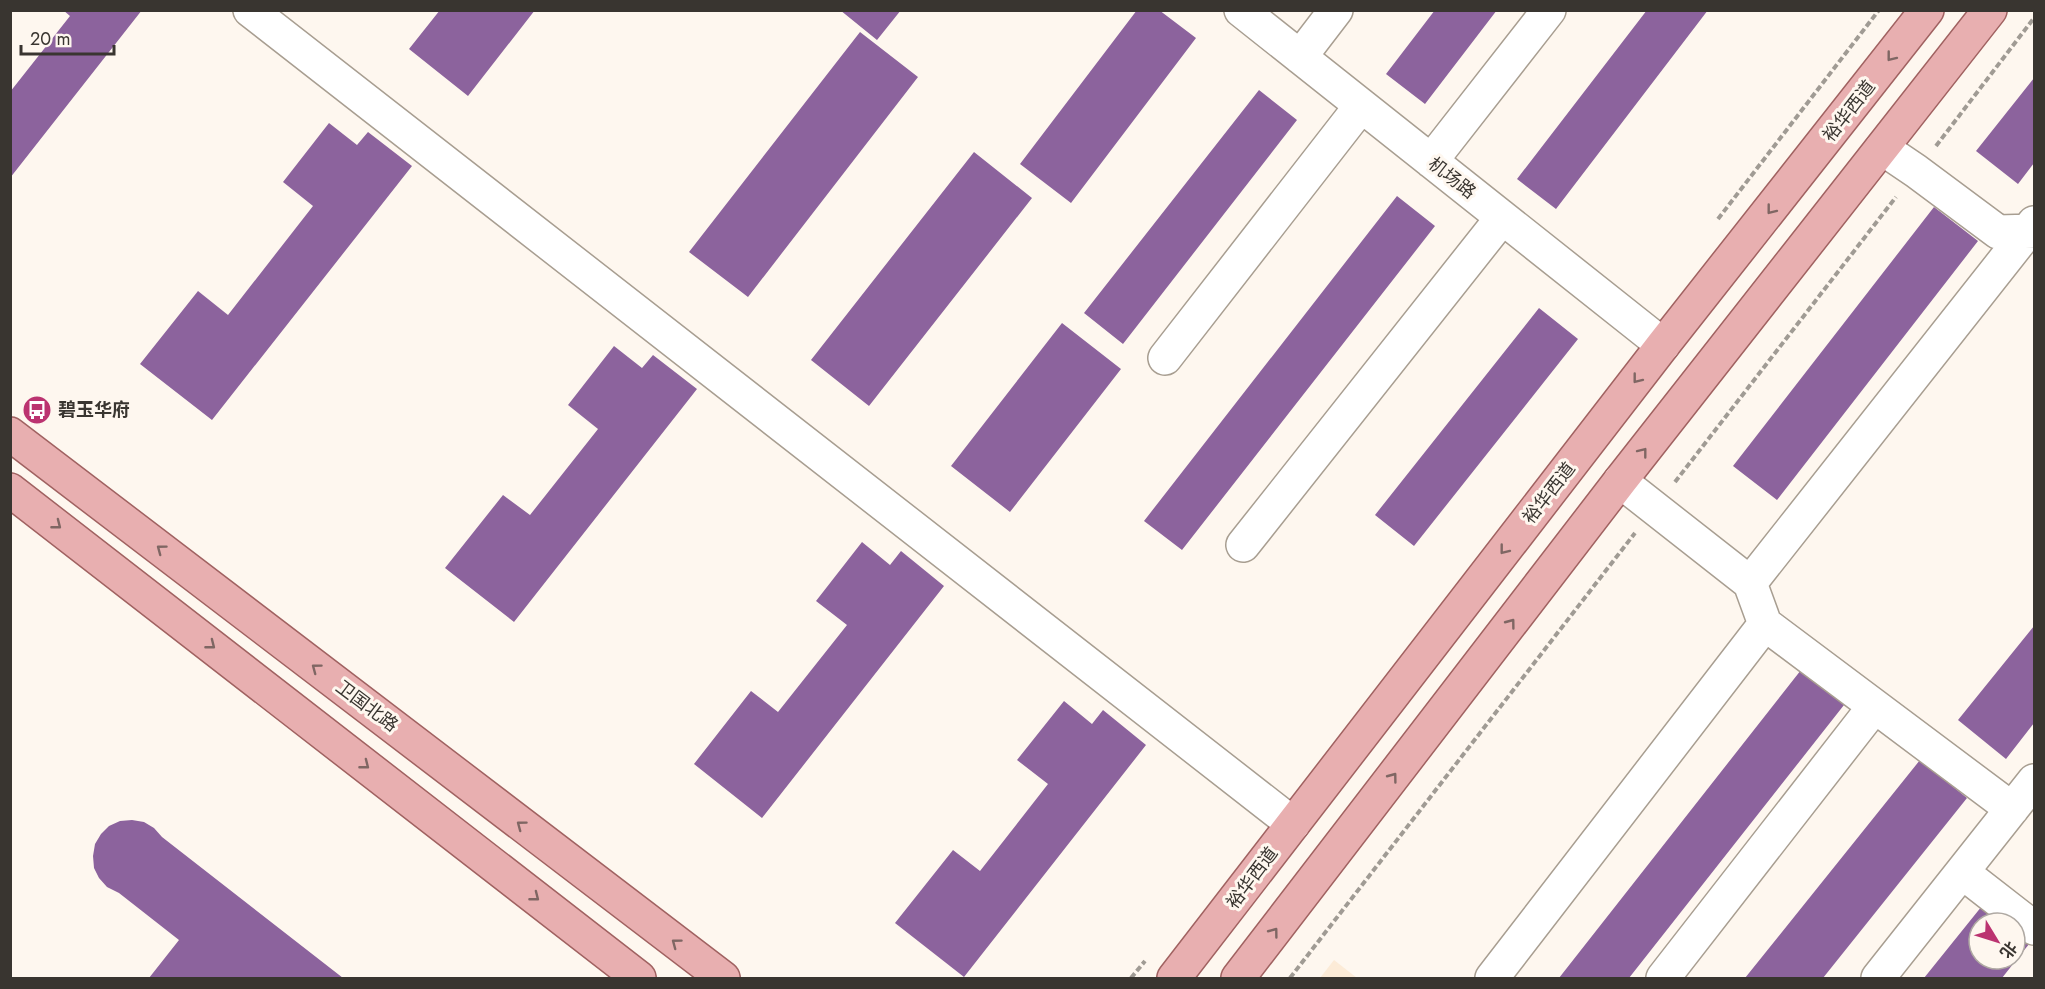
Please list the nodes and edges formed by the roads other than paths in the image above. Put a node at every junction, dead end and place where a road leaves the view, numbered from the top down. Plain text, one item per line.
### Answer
1 (250, 10) edge
2 (1240, 10) edge
3 (1336, 10) edge
4 (1548, 10) edge
5 (1927, 10) edge
6 (1990, 10) edge
7 (1300, 57) junction
8 (1361, 106) junction
9 (1844, 117) junction
10 (1882, 148) junction
11 (1431, 161) junction
12 (1502, 218) junction
13 (2032, 228) edge
14 (1663, 345) junction
15 (1165, 358) dead end
16 (10, 434) edge
17 (1620, 482) junction
18 (10, 490) edge
19 (1243, 545) dead end
20 (1750, 583) junction
21 (1765, 624) junction
22 (1874, 707) junction
23 (2034, 781) edge
24 (2012, 809) junction
25 (1293, 824) junction
26 (1962, 872) junction
27 (2034, 928) edge
28 (639, 978) edge
29 (723, 978) edge
30 (1174, 978) edge
31 (1238, 978) edge
32 (1492, 978) edge
33 (1663, 978) edge
34 (1878, 978) edge

1 - 25 street
2 - 7 street, 机场路
3 - 7 street
4 - 11 street
5 -> 9 main road, 裕华西道
6 - 10 main road
7 - 8 street, 机场路
8 - 11 street, 机场路
8 - 15 street
9 - 10 main road
9 -> 14 main road, 裕华西道
10 - 13 street
17 -> 10 main road
11 - 12 street, 机场路
12 - 14 street, 机场路
12 - 19 street
13 - 20 street
14 -> 25 main road, 裕华西道
29 -> 16 main road, 卫国北路
17 - 20 street
31 -> 17 main road
18 -> 28 main road
20 - 21 street
21 - 22 street
21 - 32 street
22 - 24 street
22 - 33 street
23 - 24 street
24 - 26 street
25 - 30 main road, 裕华西道
26 - 27 street
26 - 34 street

